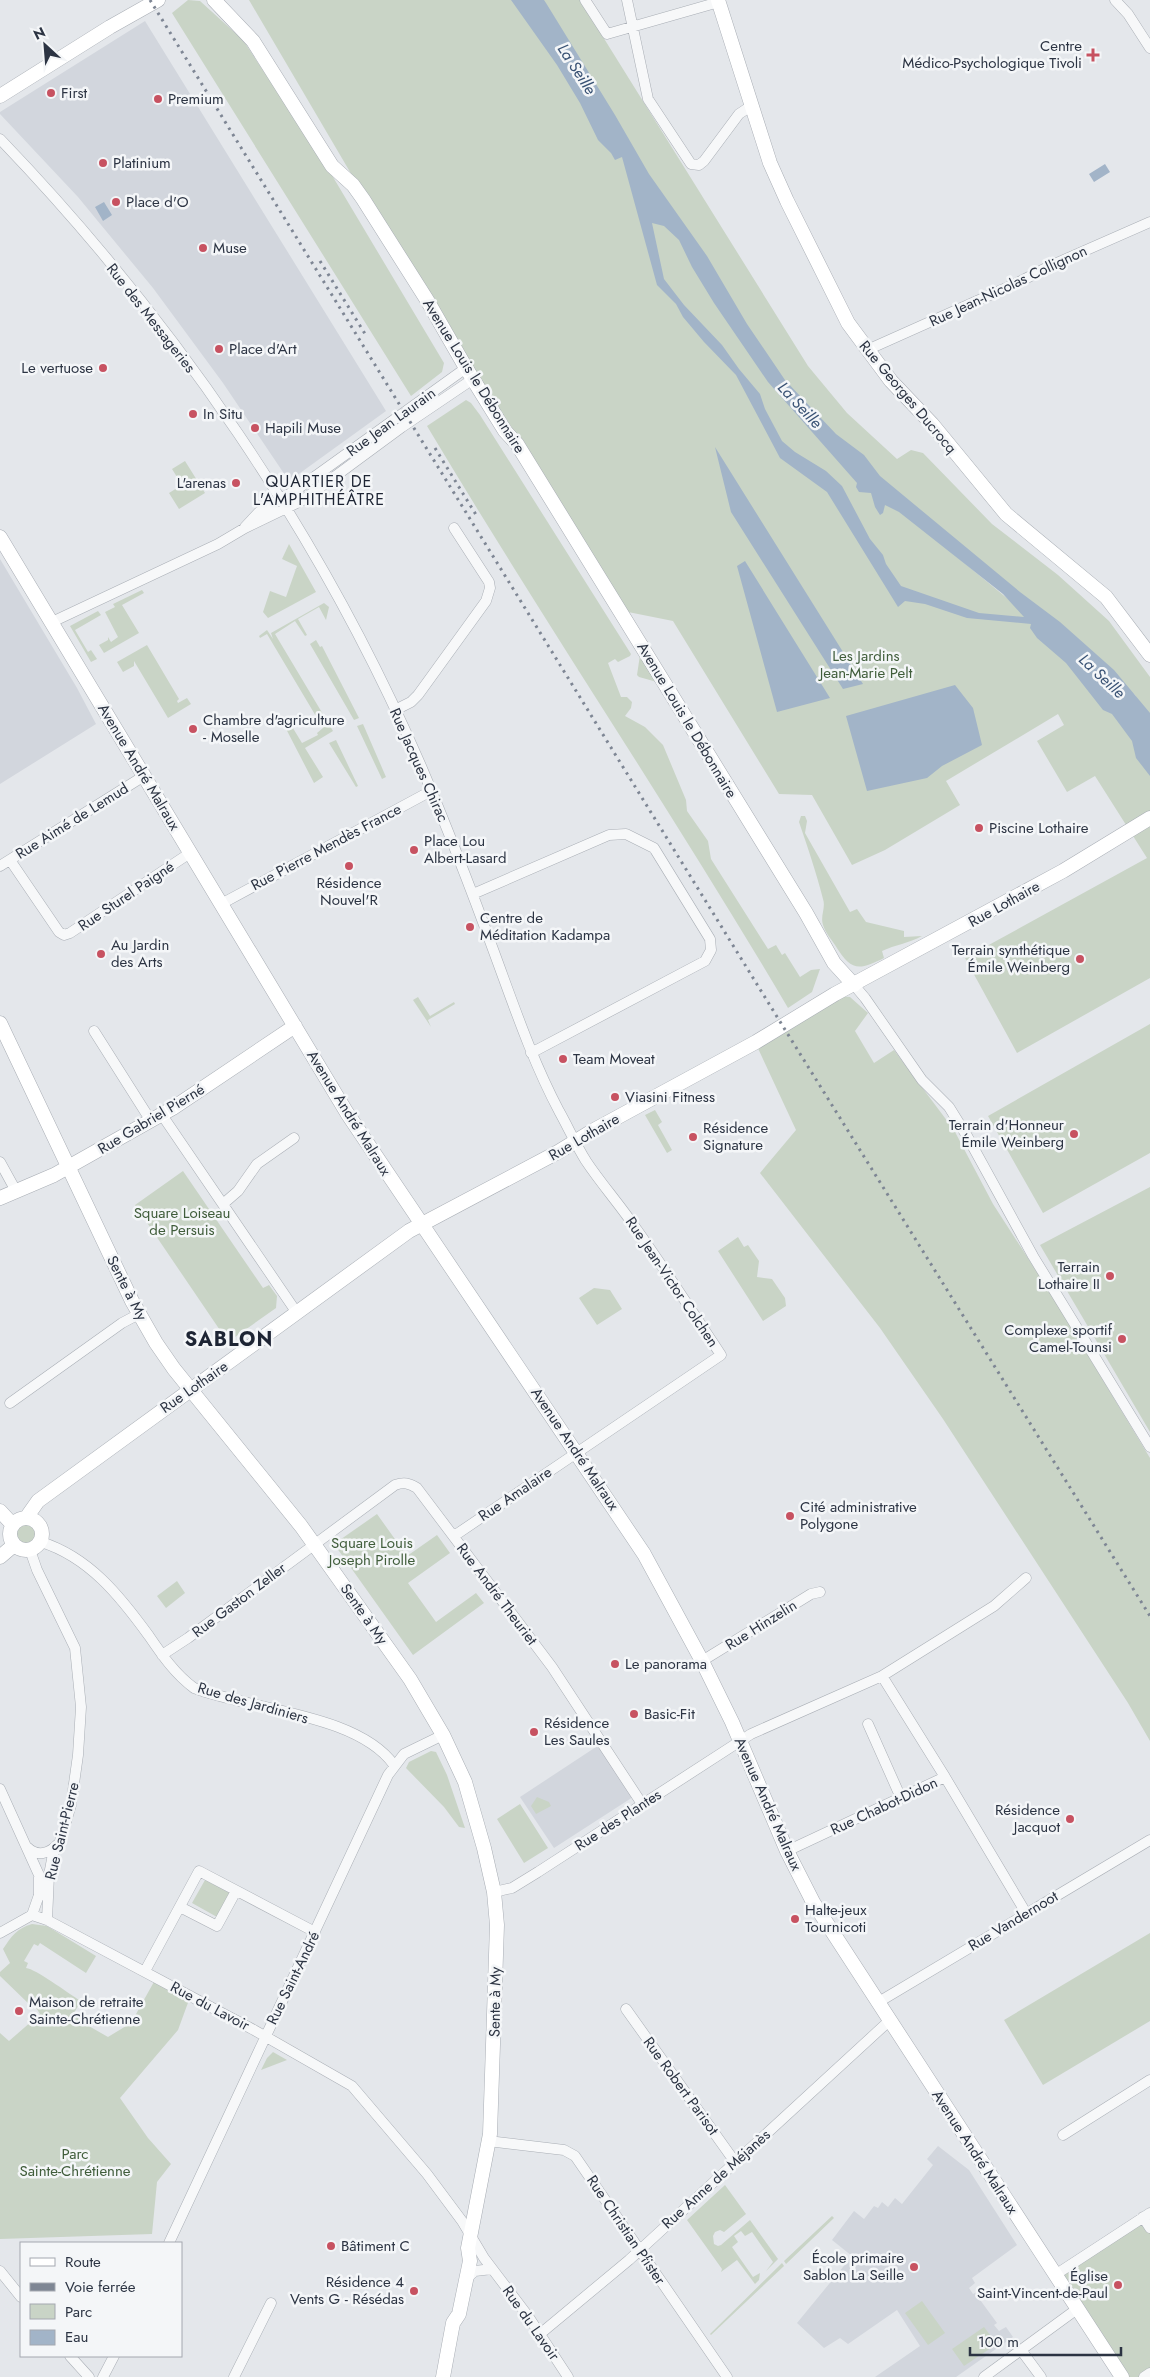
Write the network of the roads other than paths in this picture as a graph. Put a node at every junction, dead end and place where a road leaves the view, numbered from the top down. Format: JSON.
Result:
{"nodes":[{"id":1,"x":158,"y":0,"type":"edge"},
{"id":2,"x":214,"y":0,"type":"edge"},
{"id":3,"x":585,"y":0,"type":"edge"},
{"id":4,"x":627,"y":0,"type":"edge"},
{"id":5,"x":1116,"y":0,"type":"edge"},
{"id":6,"x":718,"y":1,"type":"edge"},
{"id":7,"x":632,"y":26,"type":"junction"},
{"id":8,"x":1150,"y":48,"type":"edge"},
{"id":9,"x":0,"y":96,"type":"edge"},
{"id":10,"x":751,"y":106,"type":"junction"},
{"id":11,"x":0,"y":139,"type":"edge"},
{"id":12,"x":1150,"y":222,"type":"edge"},
{"id":13,"x":867,"y":350,"type":"junction"},
{"id":14,"x":469,"y":374,"type":"junction"},
{"id":15,"x":280,"y":500,"type":"junction"},
{"id":16,"x":286,"y":509,"type":"junction"},
{"id":17,"x":245,"y":528,"type":"junction"},
{"id":18,"x":454,"y":528,"type":"dead end"},
{"id":19,"x":0,"y":536,"type":"edge"},
{"id":20,"x":52,"y":622,"type":"junction"},
{"id":21,"x":1150,"y":655,"type":"edge"},
{"id":22,"x":395,"y":710,"type":"junction"},
{"id":23,"x":144,"y":776,"type":"junction"},
{"id":24,"x":431,"y":791,"type":"junction"},
{"id":25,"x":1147,"y":819,"type":"edge"},
{"id":26,"x":190,"y":853,"type":"junction"},
{"id":27,"x":10,"y":860,"type":"junction"},
{"id":28,"x":0,"y":866,"type":"edge"},
{"id":29,"x":473,"y":894,"type":"junction"},
{"id":30,"x":221,"y":904,"type":"junction"},
{"id":31,"x":854,"y":985,"type":"junction"},
{"id":32,"x":0,"y":1023,"type":"edge"},
{"id":33,"x":295,"y":1026,"type":"junction"},
{"id":34,"x":94,"y":1031,"type":"dead end"},
{"id":35,"x":531,"y":1053,"type":"junction"},
{"id":36,"x":157,"y":1118,"type":"junction"},
{"id":37,"x":294,"y":1138,"type":"dead end"},
{"id":38,"x":575,"y":1141,"type":"junction"},
{"id":39,"x":0,"y":1162,"type":"edge"},
{"id":40,"x":68,"y":1168,"type":"junction"},
{"id":41,"x":16,"y":1191,"type":"junction"},
{"id":42,"x":0,"y":1198,"type":"edge"},
{"id":43,"x":223,"y":1204,"type":"junction"},
{"id":44,"x":422,"y":1224,"type":"junction"},
{"id":45,"x":297,"y":1312,"type":"junction"},
{"id":46,"x":139,"y":1314,"type":"junction"},
{"id":47,"x":191,"y":1390,"type":"junction"},
{"id":48,"x":10,"y":1403,"type":"dead end"},
{"id":49,"x":1150,"y":1447,"type":"edge"},
{"id":50,"x":576,"y":1452,"type":"junction"},
{"id":51,"x":0,"y":1510,"type":"edge"},
{"id":52,"x":32,"y":1521,"type":"junction"},
{"id":53,"x":13,"y":1525,"type":"junction"},
{"id":54,"x":454,"y":1536,"type":"junction"},
{"id":55,"x":314,"y":1544,"type":"junction"},
{"id":56,"x":14,"y":1545,"type":"junction"},
{"id":57,"x":35,"y":1546,"type":"junction"},
{"id":58,"x":0,"y":1557,"type":"edge"},
{"id":59,"x":1026,"y":1578,"type":"dead end"},
{"id":60,"x":820,"y":1592,"type":"dead end"},
{"id":61,"x":162,"y":1655,"type":"junction"},
{"id":62,"x":702,"y":1661,"type":"junction"},
{"id":63,"x":882,"y":1676,"type":"junction"},
{"id":64,"x":868,"y":1724,"type":"dead end"},
{"id":65,"x":443,"y":1735,"type":"junction"},
{"id":66,"x":740,"y":1741,"type":"junction"},
{"id":67,"x":394,"y":1764,"type":"junction"},
{"id":68,"x":945,"y":1777,"type":"junction"},
{"id":69,"x":0,"y":1789,"type":"edge"},
{"id":70,"x":901,"y":1798,"type":"junction"},
{"id":71,"x":642,"y":1804,"type":"junction"},
{"id":72,"x":1150,"y":1840,"type":"edge"},
{"id":73,"x":60,"y":1842,"type":"junction"},
{"id":74,"x":26,"y":1846,"type":"junction"},
{"id":75,"x":788,"y":1851,"type":"junction"},
{"id":76,"x":44,"y":1875,"type":"junction"},
{"id":77,"x":236,"y":1891,"type":"junction"},
{"id":78,"x":494,"y":1892,"type":"junction"},
{"id":79,"x":180,"y":1907,"type":"junction"},
{"id":80,"x":1026,"y":1913,"type":"junction"},
{"id":81,"x":32,"y":1915,"type":"junction"},
{"id":82,"x":48,"y":1920,"type":"junction"},
{"id":83,"x":315,"y":1932,"type":"junction"},
{"id":84,"x":0,"y":1933,"type":"edge"},
{"id":85,"x":145,"y":1971,"type":"junction"},
{"id":86,"x":877,"y":2003,"type":"junction"},
{"id":87,"x":626,"y":2009,"type":"dead end"},
{"id":88,"x":889,"y":2021,"type":"junction"},
{"id":89,"x":265,"y":2037,"type":"junction"},
{"id":90,"x":1150,"y":2080,"type":"edge"},
{"id":91,"x":1063,"y":2135,"type":"dead end"},
{"id":92,"x":488,"y":2141,"type":"junction"},
{"id":93,"x":735,"y":2162,"type":"junction"},
{"id":94,"x":1146,"y":2215,"type":"edge"},
{"id":95,"x":1150,"y":2228,"type":"edge"},
{"id":96,"x":169,"y":2242,"type":"edge"},
{"id":97,"x":469,"y":2242,"type":"junction"},
{"id":98,"x":640,"y":2250,"type":"junction"},
{"id":99,"x":492,"y":2269,"type":"junction"},
{"id":100,"x":0,"y":2271,"type":"edge"},
{"id":101,"x":1055,"y":2275,"type":"junction"},
{"id":102,"x":466,"y":2278,"type":"junction"},
{"id":103,"x":20,"y":2296,"type":"edge"},
{"id":104,"x":271,"y":2304,"type":"dead end"},
{"id":105,"x":1077,"y":2309,"type":"junction"},
{"id":106,"x":453,"y":2322,"type":"junction"},
{"id":107,"x":540,"y":2334,"type":"junction"},
{"id":108,"x":1021,"y":2350,"type":"junction"},
{"id":109,"x":71,"y":2357,"type":"edge"},
{"id":110,"x":114,"y":2357,"type":"edge"},
{"id":111,"x":1150,"y":2373,"type":"edge"},
{"id":112,"x":89,"y":2377,"type":"edge"},
{"id":113,"x":104,"y":2377,"type":"edge"},
{"id":114,"x":234,"y":2377,"type":"edge"},
{"id":115,"x":443,"y":2377,"type":"edge"},
{"id":116,"x":568,"y":2377,"type":"edge"},
{"id":117,"x":727,"y":2377,"type":"edge"},
{"id":118,"x":984,"y":2377,"type":"edge"},
{"id":119,"x":1041,"y":2377,"type":"edge"},
{"id":120,"x":1122,"y":2377,"type":"edge"},
{"id":121,"x":1144,"y":2377,"type":"edge"}],
"edges":[{"from":1,"to":9,"type":"street"},
{"from":2,"to":14,"type":"street","name":"Avenue Louis le Débonnaire"},
{"from":3,"to":7,"type":"street"},
{"from":4,"to":7,"type":"street"},
{"from":5,"to":8,"type":"street"},
{"from":6,"to":7,"type":"street"},
{"from":6,"to":10,"type":"street","name":"Rue Georges Ducrocq"},
{"from":7,"to":10,"type":"street"},
{"from":10,"to":13,"type":"street","name":"Rue Georges Ducrocq"},
{"from":11,"to":15,"type":"street","name":"Rue des Messageries"},
{"from":12,"to":13,"type":"street","name":"Rue Jean-Nicolas Collignon"},
{"from":13,"to":21,"type":"street","name":"Rue Georges Ducrocq"},
{"from":14,"to":15,"type":"street","name":"Rue Jean Laurain"},
{"from":14,"to":16,"type":"street","name":"Rue Jean Laurain"},
{"from":14,"to":31,"type":"street","name":"Avenue Louis le Débonnaire"},
{"from":15,"to":16,"type":"street","name":"Rue des Messageries"},
{"from":15,"to":17,"type":"street","name":"Rue Jean Laurain"},
{"from":16,"to":17,"type":"street","name":"Rue Jean Laurain"},
{"from":16,"to":22,"type":"street","name":"Rue Jacques Chirac"},
{"from":17,"to":20,"type":"street","name":"Rue Jean Laurain"},
{"from":18,"to":22,"type":"street"},
{"from":19,"to":20,"type":"street","name":"Avenue André Malraux"},
{"from":20,"to":23,"type":"street","name":"Avenue André Malraux"},
{"from":22,"to":24,"type":"street","name":"Rue Jacques Chirac"},
{"from":23,"to":26,"type":"street","name":"Avenue André Malraux"},
{"from":23,"to":27,"type":"street","name":"Rue Aimé de Lemud"},
{"from":24,"to":29,"type":"street","name":"Rue Jacques Chirac"},
{"from":24,"to":30,"type":"street","name":"Rue Pierre Mendès France"},
{"from":25,"to":31,"type":"street","name":"Rue Lothaire"},
{"from":26,"to":27,"type":"street","name":"Rue Sturel Paigné"},
{"from":26,"to":30,"type":"street","name":"Avenue André Malraux"},
{"from":27,"to":28,"type":"street","name":"Rue Aimé de Lemud"},
{"from":29,"to":35,"type":"street","name":"Rue Jacques Chirac"},
{"from":29,"to":35,"type":"street"},
{"from":30,"to":33,"type":"street","name":"Avenue André Malraux"},
{"from":31,"to":38,"type":"street","name":"Rue Lothaire"},
{"from":31,"to":49,"type":"street","name":"Avenue Louis le Débonnaire"},
{"from":32,"to":40,"type":"street","name":"Sente à My"},
{"from":33,"to":36,"type":"street","name":"Rue Gabriel Pierné"},
{"from":33,"to":44,"type":"street","name":"Avenue André Malraux"},
{"from":34,"to":36,"type":"street"},
{"from":35,"to":38,"type":"street","name":"Rue Jacques Chirac"},
{"from":36,"to":40,"type":"street","name":"Rue Gabriel Pierné"},
{"from":36,"to":43,"type":"street"},
{"from":37,"to":43,"type":"street"},
{"from":38,"to":44,"type":"street","name":"Rue Lothaire"},
{"from":38,"to":50,"type":"street","name":"Rue Jean-Victor Colchen"},
{"from":39,"to":41,"type":"street"},
{"from":40,"to":41,"type":"street","name":"Rue Gabriel Pierné"},
{"from":40,"to":46,"type":"street","name":"Sente à My"},
{"from":41,"to":42,"type":"street","name":"Rue Gabriel Pierné"},
{"from":43,"to":45,"type":"street"},
{"from":44,"to":45,"type":"street","name":"Rue Lothaire"},
{"from":44,"to":50,"type":"street","name":"Avenue André Malraux"},
{"from":45,"to":47,"type":"street","name":"Rue Lothaire"},
{"from":46,"to":47,"type":"street","name":"Sente à My"},
{"from":46,"to":48,"type":"street"},
{"from":47,"to":52,"type":"street","name":"Rue Lothaire"},
{"from":47,"to":55,"type":"street","name":"Sente à My"},
{"from":50,"to":54,"type":"street","name":"Rue Amalaire"},
{"from":50,"to":62,"type":"street","name":"Avenue André Malraux"},
{"from":51,"to":53,"type":"street"},
{"from":52,"to":53,"type":"street"},
{"from":52,"to":57,"type":"street"},
{"from":53,"to":56,"type":"street"},
{"from":54,"to":55,"type":"street","name":"Rue André Theuriet"},
{"from":54,"to":71,"type":"street","name":"Rue André Theuriet"},
{"from":55,"to":61,"type":"street","name":"Rue Gaston Zeller"},
{"from":55,"to":65,"type":"street","name":"Sente à My"},
{"from":56,"to":57,"type":"street"},
{"from":56,"to":58,"type":"street"},
{"from":57,"to":61,"type":"street","name":"Rue des Jardiniers"},
{"from":57,"to":73,"type":"street","name":"Rue Saint-Pierre"},
{"from":59,"to":63,"type":"street","name":"Rue des Plantes"},
{"from":60,"to":62,"type":"street","name":"Rue Hinzelin"},
{"from":61,"to":67,"type":"street","name":"Rue des Jardiniers"},
{"from":62,"to":66,"type":"street","name":"Avenue André Malraux"},
{"from":63,"to":66,"type":"street","name":"Rue des Plantes"},
{"from":63,"to":68,"type":"street"},
{"from":64,"to":70,"type":"street"},
{"from":65,"to":67,"type":"street","name":"Rue Saint-André"},
{"from":65,"to":78,"type":"street","name":"Sente à My"},
{"from":66,"to":71,"type":"street","name":"Rue des Plantes"},
{"from":66,"to":75,"type":"street","name":"Avenue André Malraux"},
{"from":67,"to":83,"type":"street","name":"Rue Saint-André"},
{"from":68,"to":70,"type":"street","name":"Rue Chabot-Didon"},
{"from":68,"to":80,"type":"street","name":"Rue Chabot-Didon"},
{"from":69,"to":74,"type":"street"},
{"from":70,"to":75,"type":"street","name":"Rue Chabot-Didon"},
{"from":71,"to":78,"type":"street","name":"Rue des Plantes"},
{"from":72,"to":80,"type":"street","name":"Rue Vandernoot"},
{"from":73,"to":74,"type":"street"},
{"from":73,"to":76,"type":"street","name":"Rue Saint-Pierre"},
{"from":74,"to":76,"type":"street"},
{"from":75,"to":86,"type":"street","name":"Avenue André Malraux"},
{"from":76,"to":81,"type":"street"},
{"from":76,"to":82,"type":"street","name":"Rue Saint-Pierre"},
{"from":77,"to":79,"type":"street"},
{"from":77,"to":79,"type":"street"},
{"from":77,"to":83,"type":"street"},
{"from":78,"to":92,"type":"street","name":"Sente à My"},
{"from":79,"to":85,"type":"street"},
{"from":80,"to":86,"type":"street","name":"Rue Vandernoot"},
{"from":81,"to":82,"type":"street"},
{"from":81,"to":84,"type":"street"},
{"from":82,"to":85,"type":"street","name":"Rue du Lavoir"},
{"from":83,"to":89,"type":"street","name":"Rue Saint-André"},
{"from":85,"to":89,"type":"street","name":"Rue du Lavoir"},
{"from":86,"to":88,"type":"street","name":"Avenue André Malraux"},
{"from":87,"to":93,"type":"street","name":"Rue Robert Parisot"},
{"from":88,"to":93,"type":"street","name":"Rue Anne de Méjanès"},
{"from":88,"to":101,"type":"street","name":"Avenue André Malraux"},
{"from":89,"to":96,"type":"street","name":"Rue Saint-André"},
{"from":89,"to":97,"type":"street","name":"Rue du Lavoir"},
{"from":90,"to":91,"type":"street"},
{"from":92,"to":97,"type":"street","name":"Sente à My"},
{"from":92,"to":98,"type":"street","name":"Rue Christian Pfister"},
{"from":93,"to":98,"type":"street","name":"Rue Anne de Méjanès"},
{"from":94,"to":95,"type":"street"},
{"from":94,"to":101,"type":"street"},
{"from":97,"to":99,"type":"street","name":"Rue du Lavoir"},
{"from":97,"to":102,"type":"street","name":"Sente à My"},
{"from":97,"to":106,"type":"street","name":"Sente à My"},
{"from":98,"to":107,"type":"street","name":"Rue Anne de Méjanès"},
{"from":98,"to":117,"type":"street","name":"Rue Christian Pfister"},
{"from":99,"to":102,"type":"street"},
{"from":99,"to":107,"type":"street","name":"Rue du Lavoir"},
{"from":100,"to":103,"type":"street"},
{"from":101,"to":105,"type":"street","name":"Avenue André Malraux"},
{"from":102,"to":106,"type":"street","name":"Sente à My"},
{"from":104,"to":114,"type":"street"},
{"from":105,"to":108,"type":"street"},
{"from":105,"to":120,"type":"street","name":"Avenue André Malraux"},
{"from":106,"to":115,"type":"street","name":"Sente à My"},
{"from":107,"to":116,"type":"street","name":"Rue du Lavoir"},
{"from":108,"to":118,"type":"street"},
{"from":108,"to":119,"type":"street"},
{"from":109,"to":112,"type":"street"},
{"from":110,"to":113,"type":"street"},
{"from":111,"to":121,"type":"street"}]}
